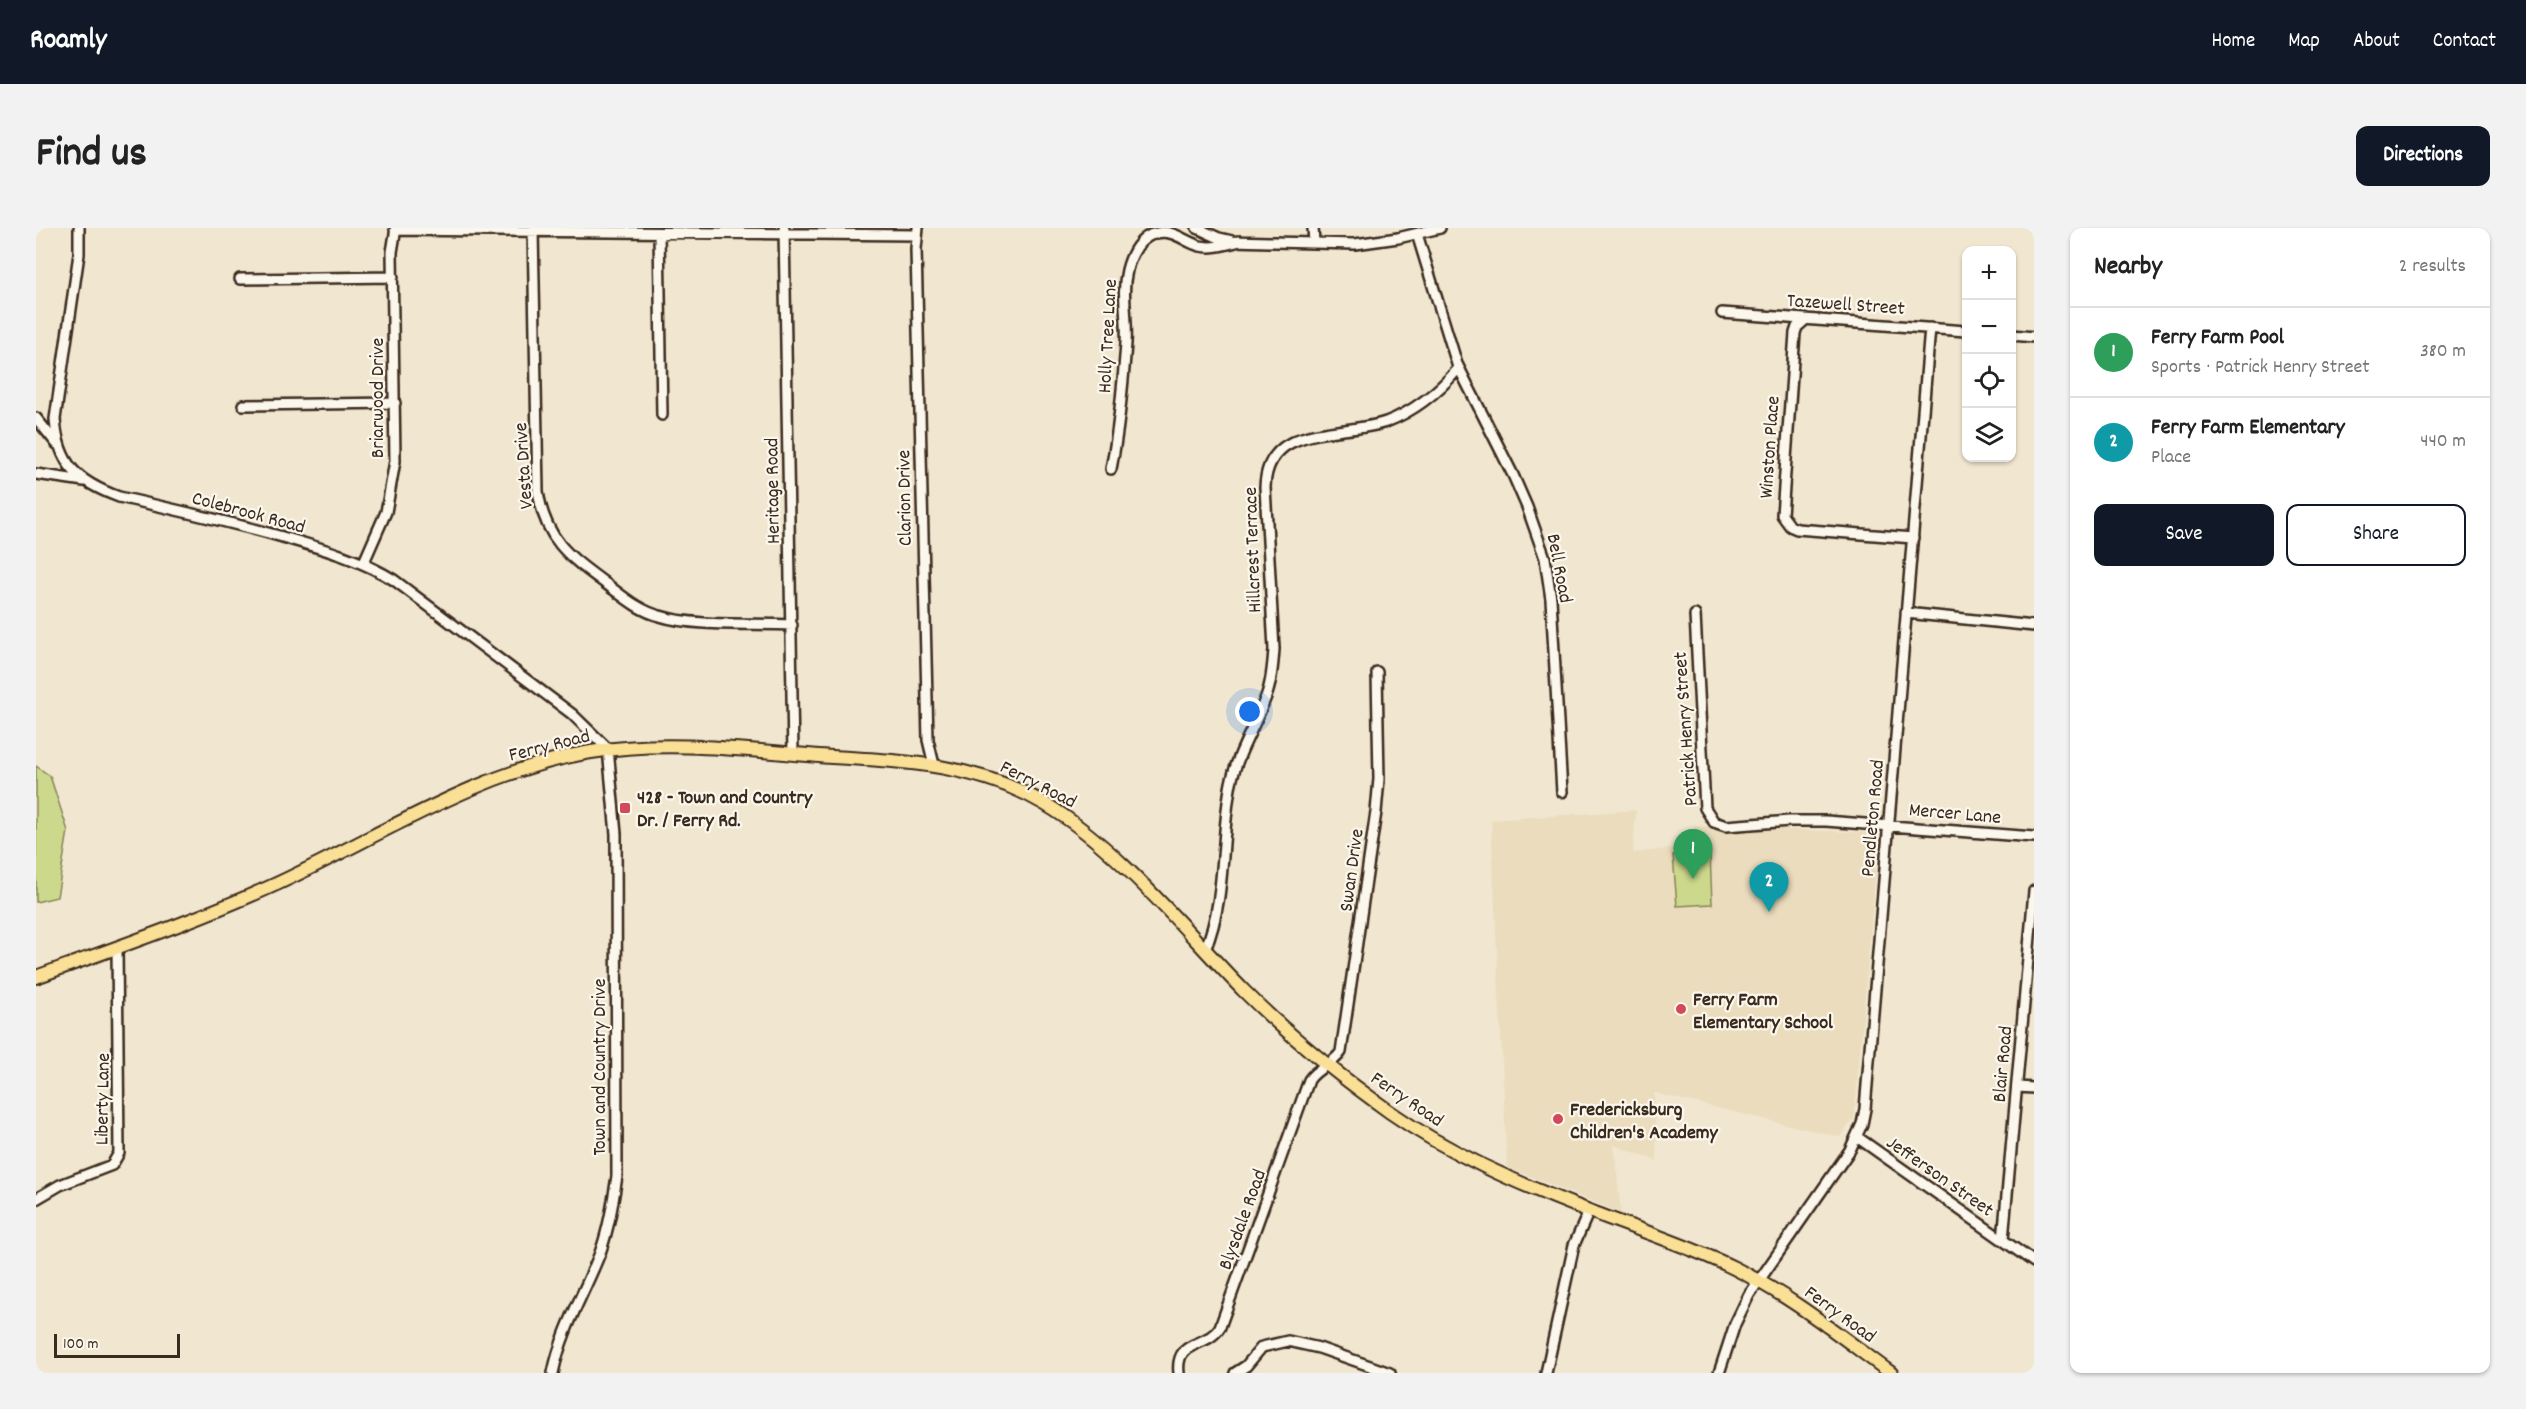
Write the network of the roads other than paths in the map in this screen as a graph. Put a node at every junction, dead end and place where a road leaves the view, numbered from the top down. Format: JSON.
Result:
{"nodes":[{"id":1,"x":79,"y":228,"type":"edge"},
{"id":2,"x":1197,"y":228,"type":"edge"},
{"id":3,"x":1313,"y":228,"type":"edge"},
{"id":4,"x":1440,"y":228,"type":"edge"},
{"id":5,"x":395,"y":229,"type":"edge"},
{"id":6,"x":533,"y":231,"type":"junction"},
{"id":7,"x":784,"y":231,"type":"edge"},
{"id":8,"x":918,"y":232,"type":"edge"},
{"id":9,"x":659,"y":233,"type":"junction"},
{"id":10,"x":1417,"y":234,"type":"junction"},
{"id":11,"x":1240,"y":241,"type":"junction"},
{"id":12,"x":1314,"y":243,"type":"junction"},
{"id":13,"x":393,"y":277,"type":"junction"},
{"id":14,"x":240,"y":279,"type":"dead end"},
{"id":15,"x":1722,"y":313,"type":"dead end"},
{"id":16,"x":1805,"y":320,"type":"junction"},
{"id":17,"x":1930,"y":328,"type":"junction"},
{"id":18,"x":1962,"y":331,"type":"edge"},
{"id":19,"x":2016,"y":335,"type":"edge"},
{"id":20,"x":2034,"y":337,"type":"edge"},
{"id":21,"x":1459,"y":368,"type":"junction"},
{"id":22,"x":395,"y":403,"type":"junction"},
{"id":23,"x":243,"y":405,"type":"dead end"},
{"id":24,"x":662,"y":415,"type":"dead end"},
{"id":25,"x":36,"y":418,"type":"edge"},
{"id":26,"x":59,"y":446,"type":"junction"},
{"id":27,"x":1111,"y":469,"type":"dead end"},
{"id":28,"x":36,"y":474,"type":"edge"},
{"id":29,"x":84,"y":481,"type":"junction"},
{"id":30,"x":1913,"y":538,"type":"junction"},
{"id":31,"x":364,"y":562,"type":"junction"},
{"id":32,"x":1906,"y":613,"type":"junction"},
{"id":33,"x":1695,"y":615,"type":"dead end"},
{"id":34,"x":792,"y":625,"type":"junction"},
{"id":35,"x":2034,"y":626,"type":"edge"},
{"id":36,"x":1377,"y":672,"type":"dead end"},
{"id":37,"x":608,"y":749,"type":"junction"},
{"id":38,"x":793,"y":754,"type":"junction"},
{"id":39,"x":934,"y":765,"type":"junction"},
{"id":40,"x":1562,"y":792,"type":"dead end"},
{"id":41,"x":1729,"y":825,"type":"joint"},
{"id":42,"x":1888,"y":825,"type":"junction"},
{"id":43,"x":2034,"y":837,"type":"edge"},
{"id":44,"x":2034,"y":891,"type":"edge"},
{"id":45,"x":117,"y":947,"type":"junction"},
{"id":46,"x":1205,"y":950,"type":"junction"},
{"id":47,"x":36,"y":976,"type":"edge"},
{"id":48,"x":1326,"y":1065,"type":"junction"},
{"id":49,"x":2017,"y":1087,"type":"junction"},
{"id":50,"x":2034,"y":1088,"type":"edge"},
{"id":51,"x":1857,"y":1137,"type":"junction"},
{"id":52,"x":36,"y":1199,"type":"edge"},
{"id":53,"x":1589,"y":1211,"type":"junction"},
{"id":54,"x":2003,"y":1240,"type":"junction"},
{"id":55,"x":2034,"y":1262,"type":"edge"},
{"id":56,"x":1760,"y":1281,"type":"junction"},
{"id":57,"x":553,"y":1373,"type":"edge"},
{"id":58,"x":1179,"y":1373,"type":"edge"},
{"id":59,"x":1235,"y":1373,"type":"edge"},
{"id":60,"x":1390,"y":1373,"type":"edge"},
{"id":61,"x":1546,"y":1373,"type":"edge"},
{"id":62,"x":1719,"y":1373,"type":"edge"},
{"id":63,"x":1891,"y":1373,"type":"edge"}],
"edges":[{"from":1,"to":26,"type":"street","name":"Colebrook Road"},
{"from":2,"to":11,"type":"street"},
{"from":3,"to":12,"type":"street"},
{"from":4,"to":10,"type":"street"},
{"from":5,"to":6,"type":"street"},
{"from":5,"to":13,"type":"street","name":"Briarwood Drive"},
{"from":6,"to":9,"type":"street"},
{"from":6,"to":34,"type":"street","name":"Vesta Drive"},
{"from":7,"to":8,"type":"street"},
{"from":7,"to":9,"type":"street"},
{"from":7,"to":34,"type":"street","name":"Heritage Road"},
{"from":8,"to":39,"type":"street","name":"Clarion Drive"},
{"from":9,"to":24,"type":"street"},
{"from":10,"to":12,"type":"street"},
{"from":10,"to":21,"type":"street"},
{"from":11,"to":12,"type":"street"},
{"from":11,"to":27,"type":"street","name":"Holly Tree Lane"},
{"from":13,"to":14,"type":"street"},
{"from":13,"to":22,"type":"street","name":"Briarwood Drive"},
{"from":15,"to":16,"type":"street","name":"Tazewell Street"},
{"from":16,"to":17,"type":"street","name":"Tazewell Street"},
{"from":16,"to":30,"type":"street","name":"Winston Place"},
{"from":17,"to":18,"type":"street","name":"Tazewell Street"},
{"from":17,"to":30,"type":"street","name":"Pendleton Road"},
{"from":19,"to":20,"type":"street"},
{"from":21,"to":40,"type":"street","name":"Bell Road"},
{"from":21,"to":46,"type":"street","name":"Hillcrest Terrace"},
{"from":22,"to":23,"type":"street"},
{"from":22,"to":31,"type":"street","name":"Briarwood Drive"},
{"from":25,"to":26,"type":"street"},
{"from":26,"to":29,"type":"street","name":"Colebrook Road"},
{"from":28,"to":29,"type":"street"},
{"from":29,"to":31,"type":"street","name":"Colebrook Road"},
{"from":30,"to":32,"type":"street","name":"Pendleton Road"},
{"from":31,"to":37,"type":"street","name":"Colebrook Road"},
{"from":32,"to":35,"type":"street"},
{"from":32,"to":42,"type":"street","name":"Pendleton Road"},
{"from":33,"to":41,"type":"street","name":"Patrick Henry Street"},
{"from":34,"to":38,"type":"street","name":"Heritage Road"},
{"from":36,"to":48,"type":"street","name":"Swan Drive"},
{"from":37,"to":38,"type":"main road","name":"Ferry Road"},
{"from":37,"to":45,"type":"main road","name":"Ferry Road"},
{"from":37,"to":57,"type":"street","name":"Town and Country Drive"},
{"from":38,"to":39,"type":"main road","name":"Ferry Road"},
{"from":39,"to":46,"type":"main road","name":"Ferry Road"},
{"from":41,"to":42,"type":"street","name":"Mercer Lane"},
{"from":42,"to":43,"type":"street","name":"Mercer Lane"},
{"from":42,"to":51,"type":"street","name":"Pendleton Road"},
{"from":44,"to":49,"type":"street","name":"Blair Road"},
{"from":45,"to":47,"type":"main road","name":"Ferry Road"},
{"from":45,"to":52,"type":"street","name":"Liberty Lane"},
{"from":46,"to":48,"type":"main road","name":"Ferry Road"},
{"from":48,"to":53,"type":"main road","name":"Ferry Road"},
{"from":48,"to":58,"type":"street","name":"Blysdale Road"},
{"from":49,"to":50,"type":"street"},
{"from":49,"to":54,"type":"street","name":"Blair Road"},
{"from":51,"to":54,"type":"street","name":"Jefferson Street"},
{"from":51,"to":56,"type":"street","name":"Pendleton Road"},
{"from":53,"to":56,"type":"main road","name":"Ferry Road"},
{"from":53,"to":61,"type":"street"},
{"from":54,"to":55,"type":"street","name":"Jefferson Street"},
{"from":56,"to":62,"type":"street","name":"Pendleton Road"},
{"from":56,"to":63,"type":"main road","name":"Ferry Road"},
{"from":59,"to":60,"type":"street"}]}
